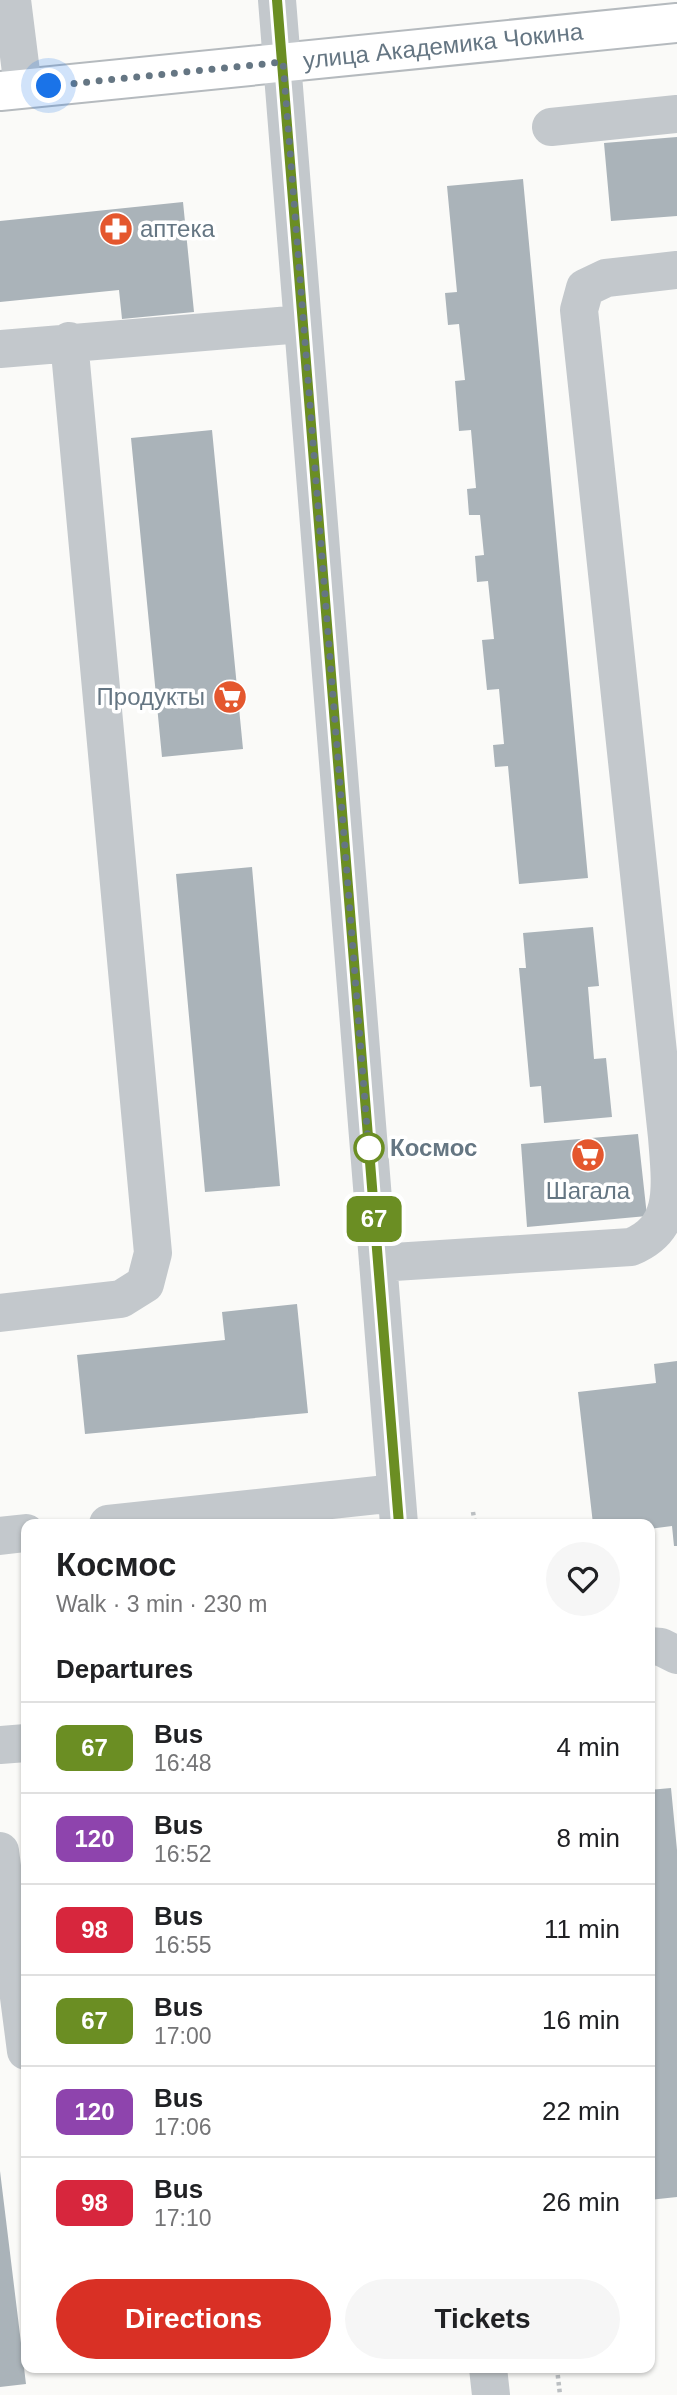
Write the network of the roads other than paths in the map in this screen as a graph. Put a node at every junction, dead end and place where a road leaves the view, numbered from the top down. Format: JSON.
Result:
{"nodes":[{"id":1,"x":12,"y":0,"type":"edge"},
{"id":2,"x":277,"y":0,"type":"edge"},
{"id":3,"x":677,"y":23,"type":"edge"},
{"id":4,"x":283,"y":62,"type":"junction"},
{"id":5,"x":12,"y":90,"type":"edge"},
{"id":6,"x":677,"y":114,"type":"edge"},
{"id":7,"x":551,"y":127,"type":"dead end"},
{"id":8,"x":677,"y":270,"type":"edge"},
{"id":9,"x":302,"y":324,"type":"junction"},
{"id":10,"x":69,"y":341,"type":"junction"},
{"id":11,"x":0,"y":349,"type":"edge"},
{"id":12,"x":672,"y":1137,"type":"edge"},
{"id":13,"x":662,"y":1250,"type":"edge"},
{"id":14,"x":378,"y":1263,"type":"junction"},
{"id":15,"x":0,"y":1313,"type":"edge"},
{"id":16,"x":398,"y":1508,"type":"edge"},
{"id":17,"x":199,"y":1519,"type":"edge"},
{"id":18,"x":21,"y":1534,"type":"edge"},
{"id":19,"x":0,"y":1536,"type":"edge"},
{"id":20,"x":655,"y":1646,"type":"edge"},
{"id":21,"x":677,"y":1655,"type":"edge"},
{"id":22,"x":21,"y":1743,"type":"edge"},
{"id":23,"x":0,"y":1745,"type":"edge"},
{"id":24,"x":0,"y":1851,"type":"edge"},
{"id":25,"x":21,"y":2013,"type":"edge"},
{"id":26,"x":489,"y":2373,"type":"edge"},
{"id":27,"x":491,"y":2395,"type":"edge"}],
"edges":[{"from":1,"to":5,"type":"street"},
{"from":2,"to":4,"type":"street"},
{"from":3,"to":4,"type":"main road","name":"улица Академика Чокина"},
{"from":4,"to":5,"type":"main road","name":"улица Академика Чокина"},
{"from":4,"to":9,"type":"street"},
{"from":6,"to":7,"type":"street"},
{"from":8,"to":12,"type":"street"},
{"from":9,"to":10,"type":"street"},
{"from":9,"to":14,"type":"street"},
{"from":10,"to":11,"type":"street"},
{"from":10,"to":15,"type":"street"},
{"from":12,"to":13,"type":"street"},
{"from":13,"to":14,"type":"street"},
{"from":14,"to":16,"type":"street"},
{"from":16,"to":17,"type":"street"},
{"from":18,"to":19,"type":"street"},
{"from":20,"to":21,"type":"street"},
{"from":22,"to":23,"type":"street"},
{"from":24,"to":25,"type":"street"},
{"from":26,"to":27,"type":"street"}]}
